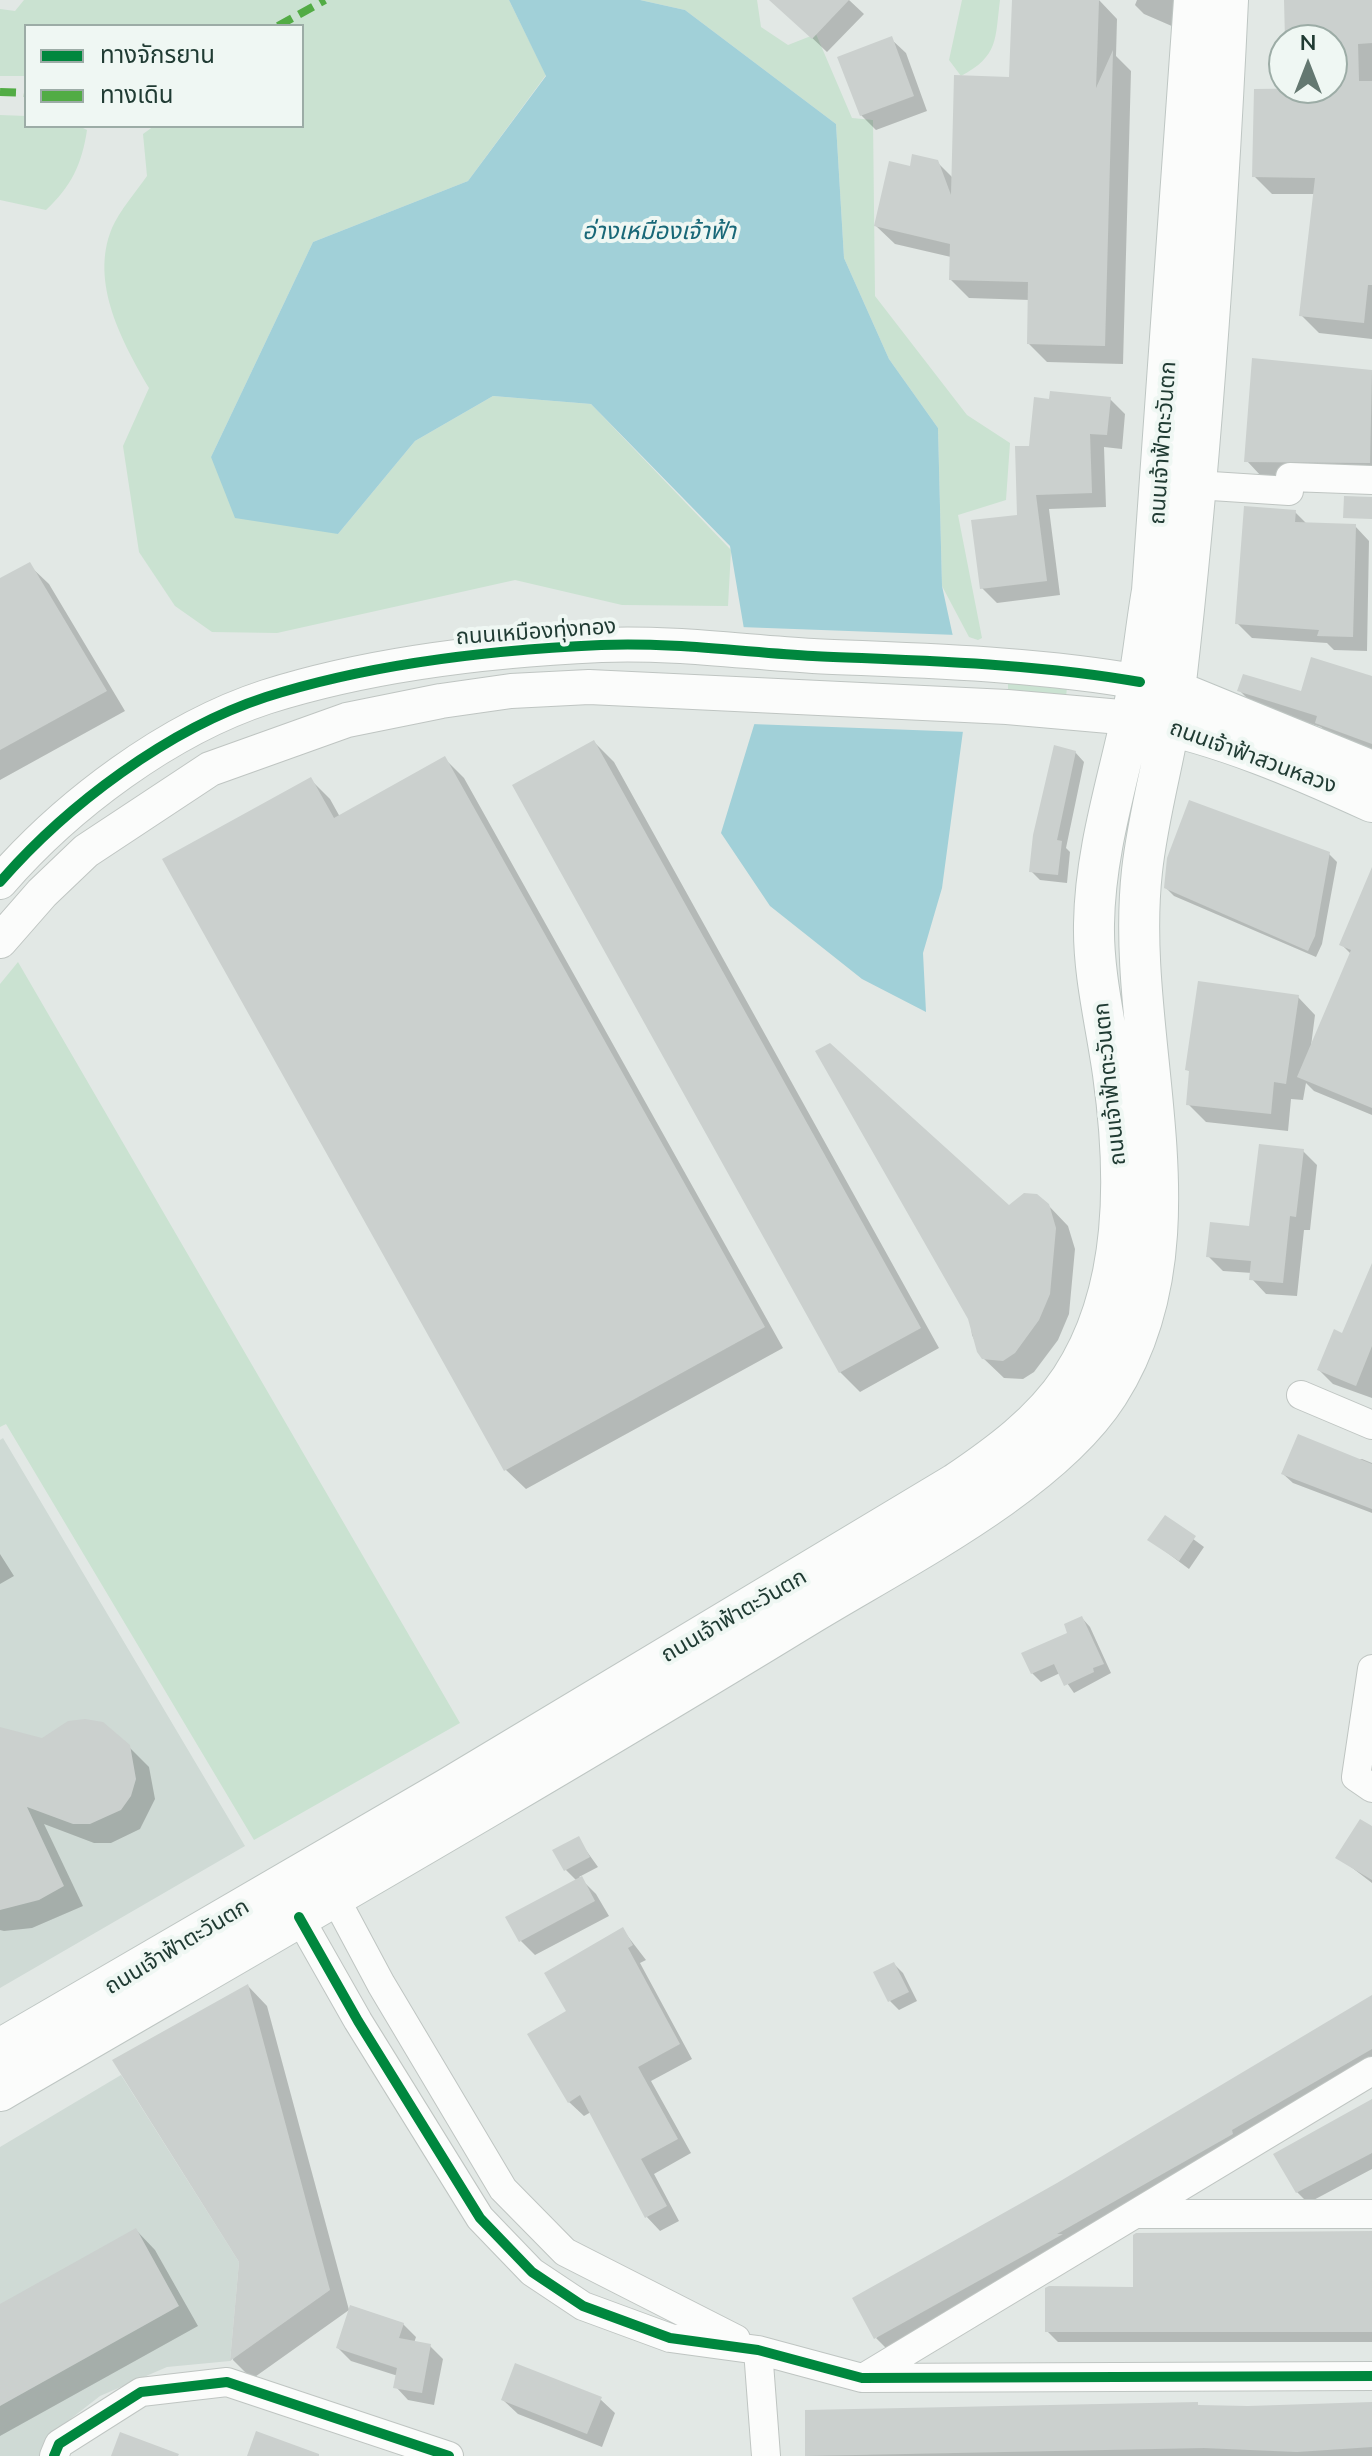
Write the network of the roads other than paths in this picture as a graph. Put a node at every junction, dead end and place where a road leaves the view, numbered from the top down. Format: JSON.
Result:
{"nodes":[{"id":1,"x":1194,"y":0,"type":"edge"},
{"id":2,"x":1228,"y":0,"type":"edge"},
{"id":3,"x":1372,"y":480,"type":"edge"},
{"id":4,"x":1196,"y":485,"type":"junction"},
{"id":5,"x":1154,"y":704,"type":"junction"},
{"id":6,"x":1372,"y":771,"type":"edge"},
{"id":7,"x":1372,"y":802,"type":"edge"},
{"id":8,"x":0,"y":882,"type":"edge"},
{"id":9,"x":0,"y":941,"type":"edge"},
{"id":10,"x":1301,"y":1395,"type":"dead end"},
{"id":11,"x":1372,"y":1425,"type":"edge"},
{"id":12,"x":1372,"y":1669,"type":"edge"},
{"id":13,"x":1372,"y":1788,"type":"edge"},
{"id":14,"x":334,"y":1896,"type":"junction"},
{"id":15,"x":299,"y":1917,"type":"junction"},
{"id":16,"x":0,"y":2049,"type":"edge"},
{"id":17,"x":1372,"y":2071,"type":"edge"},
{"id":18,"x":0,"y":2091,"type":"edge"},
{"id":19,"x":1135,"y":2214,"type":"junction"},
{"id":20,"x":1372,"y":2214,"type":"edge"},
{"id":21,"x":758,"y":2350,"type":"junction"},
{"id":22,"x":1372,"y":2376,"type":"edge"},
{"id":23,"x":862,"y":2378,"type":"junction"},
{"id":24,"x":54,"y":2456,"type":"edge"},
{"id":25,"x":449,"y":2456,"type":"edge"},
{"id":26,"x":766,"y":2456,"type":"edge"}],
"edges":[{"from":1,"to":5,"type":"main road","name":"ถนนเจ้าฟ้าตะวันตก"},
{"from":2,"to":4,"type":"main road","name":"ถนนเจ้าฟ้าตะวันตก"},
{"from":3,"to":4,"type":"street"},
{"from":4,"to":5,"type":"main road","name":"ถนนเจ้าฟ้าตะวันตก"},
{"from":5,"to":6,"type":"main road","name":"ถนนเจ้าฟ้าสวนหลวง"},
{"from":5,"to":7,"type":"main road","name":"ถนนเจ้าฟ้าสวนหลวง"},
{"from":5,"to":8,"type":"street","name":"ถนนเหมืองทุ่งทอง"},
{"from":5,"to":9,"type":"street"},
{"from":5,"to":14,"type":"main road","name":"ถนนเจ้าฟ้าตะวันตก"},
{"from":5,"to":16,"type":"main road","name":"ถนนเจ้าฟ้าตะวันตก"},
{"from":10,"to":11,"type":"street"},
{"from":12,"to":13,"type":"street"},
{"from":14,"to":15,"type":"main road","name":"ถนนเจ้าฟ้าตะวันตก"},
{"from":14,"to":21,"type":"street"},
{"from":15,"to":18,"type":"main road","name":"ถนนเจ้าฟ้าตะวันตก"},
{"from":15,"to":21,"type":"street"},
{"from":17,"to":19,"type":"street"},
{"from":19,"to":20,"type":"street"},
{"from":19,"to":23,"type":"street"},
{"from":21,"to":23,"type":"street"},
{"from":21,"to":26,"type":"street"},
{"from":22,"to":23,"type":"street"},
{"from":24,"to":25,"type":"street"}]}
